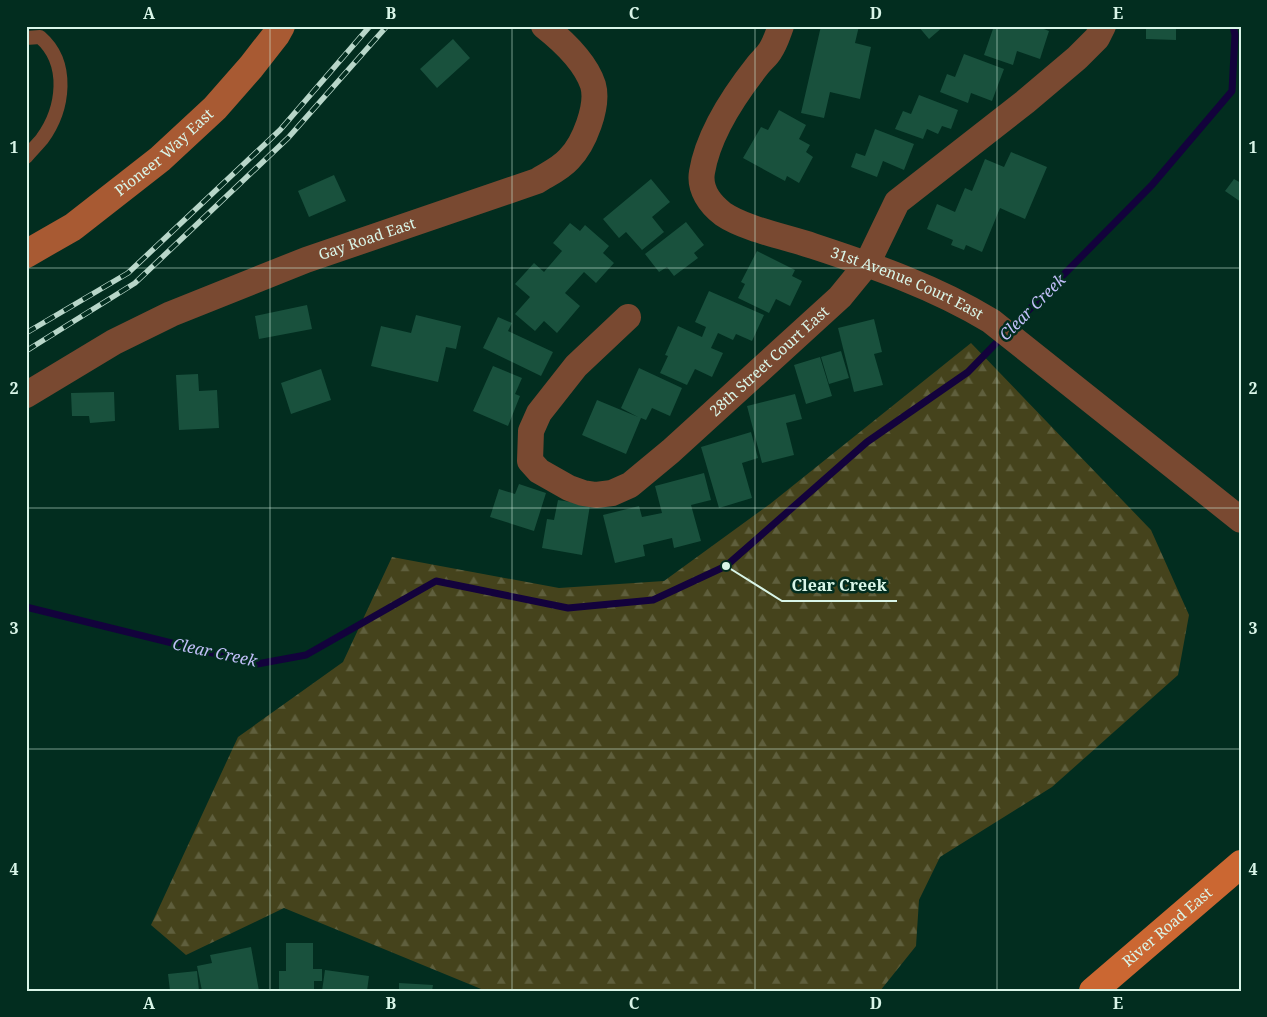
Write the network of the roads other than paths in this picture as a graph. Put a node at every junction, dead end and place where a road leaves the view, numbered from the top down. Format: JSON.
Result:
{"nodes":[{"id":1,"x":281,"y":26,"type":"edge"},
{"id":2,"x":544,"y":26,"type":"edge"},
{"id":3,"x":781,"y":26,"type":"edge"},
{"id":4,"x":1103,"y":26,"type":"edge"},
{"id":5,"x":26,"y":38,"type":"edge"},
{"id":6,"x":26,"y":157,"type":"edge"},
{"id":7,"x":26,"y":254,"type":"edge"},
{"id":8,"x":866,"y":264,"type":"junction"},
{"id":9,"x":628,"y":317,"type":"dead end"},
{"id":10,"x":26,"y":395,"type":"edge"},
{"id":11,"x":1241,"y":520,"type":"edge"},
{"id":12,"x":1241,"y":864,"type":"edge"},
{"id":13,"x":1093,"y":991,"type":"edge"}],
"edges":[{"from":1,"to":7,"type":"main road","name":"Pioneer Way East"},
{"from":2,"to":10,"type":"street","name":"Gay Road East"},
{"from":3,"to":8,"type":"street","name":"31st Avenue Court East"},
{"from":4,"to":8,"type":"street","name":"28th Street Court East"},
{"from":5,"to":6,"type":"lane"},
{"from":8,"to":9,"type":"street","name":"28th Street Court East"},
{"from":8,"to":11,"type":"street","name":"31st Avenue Court East"},
{"from":12,"to":13,"type":"main road","name":"River Road East"}]}
